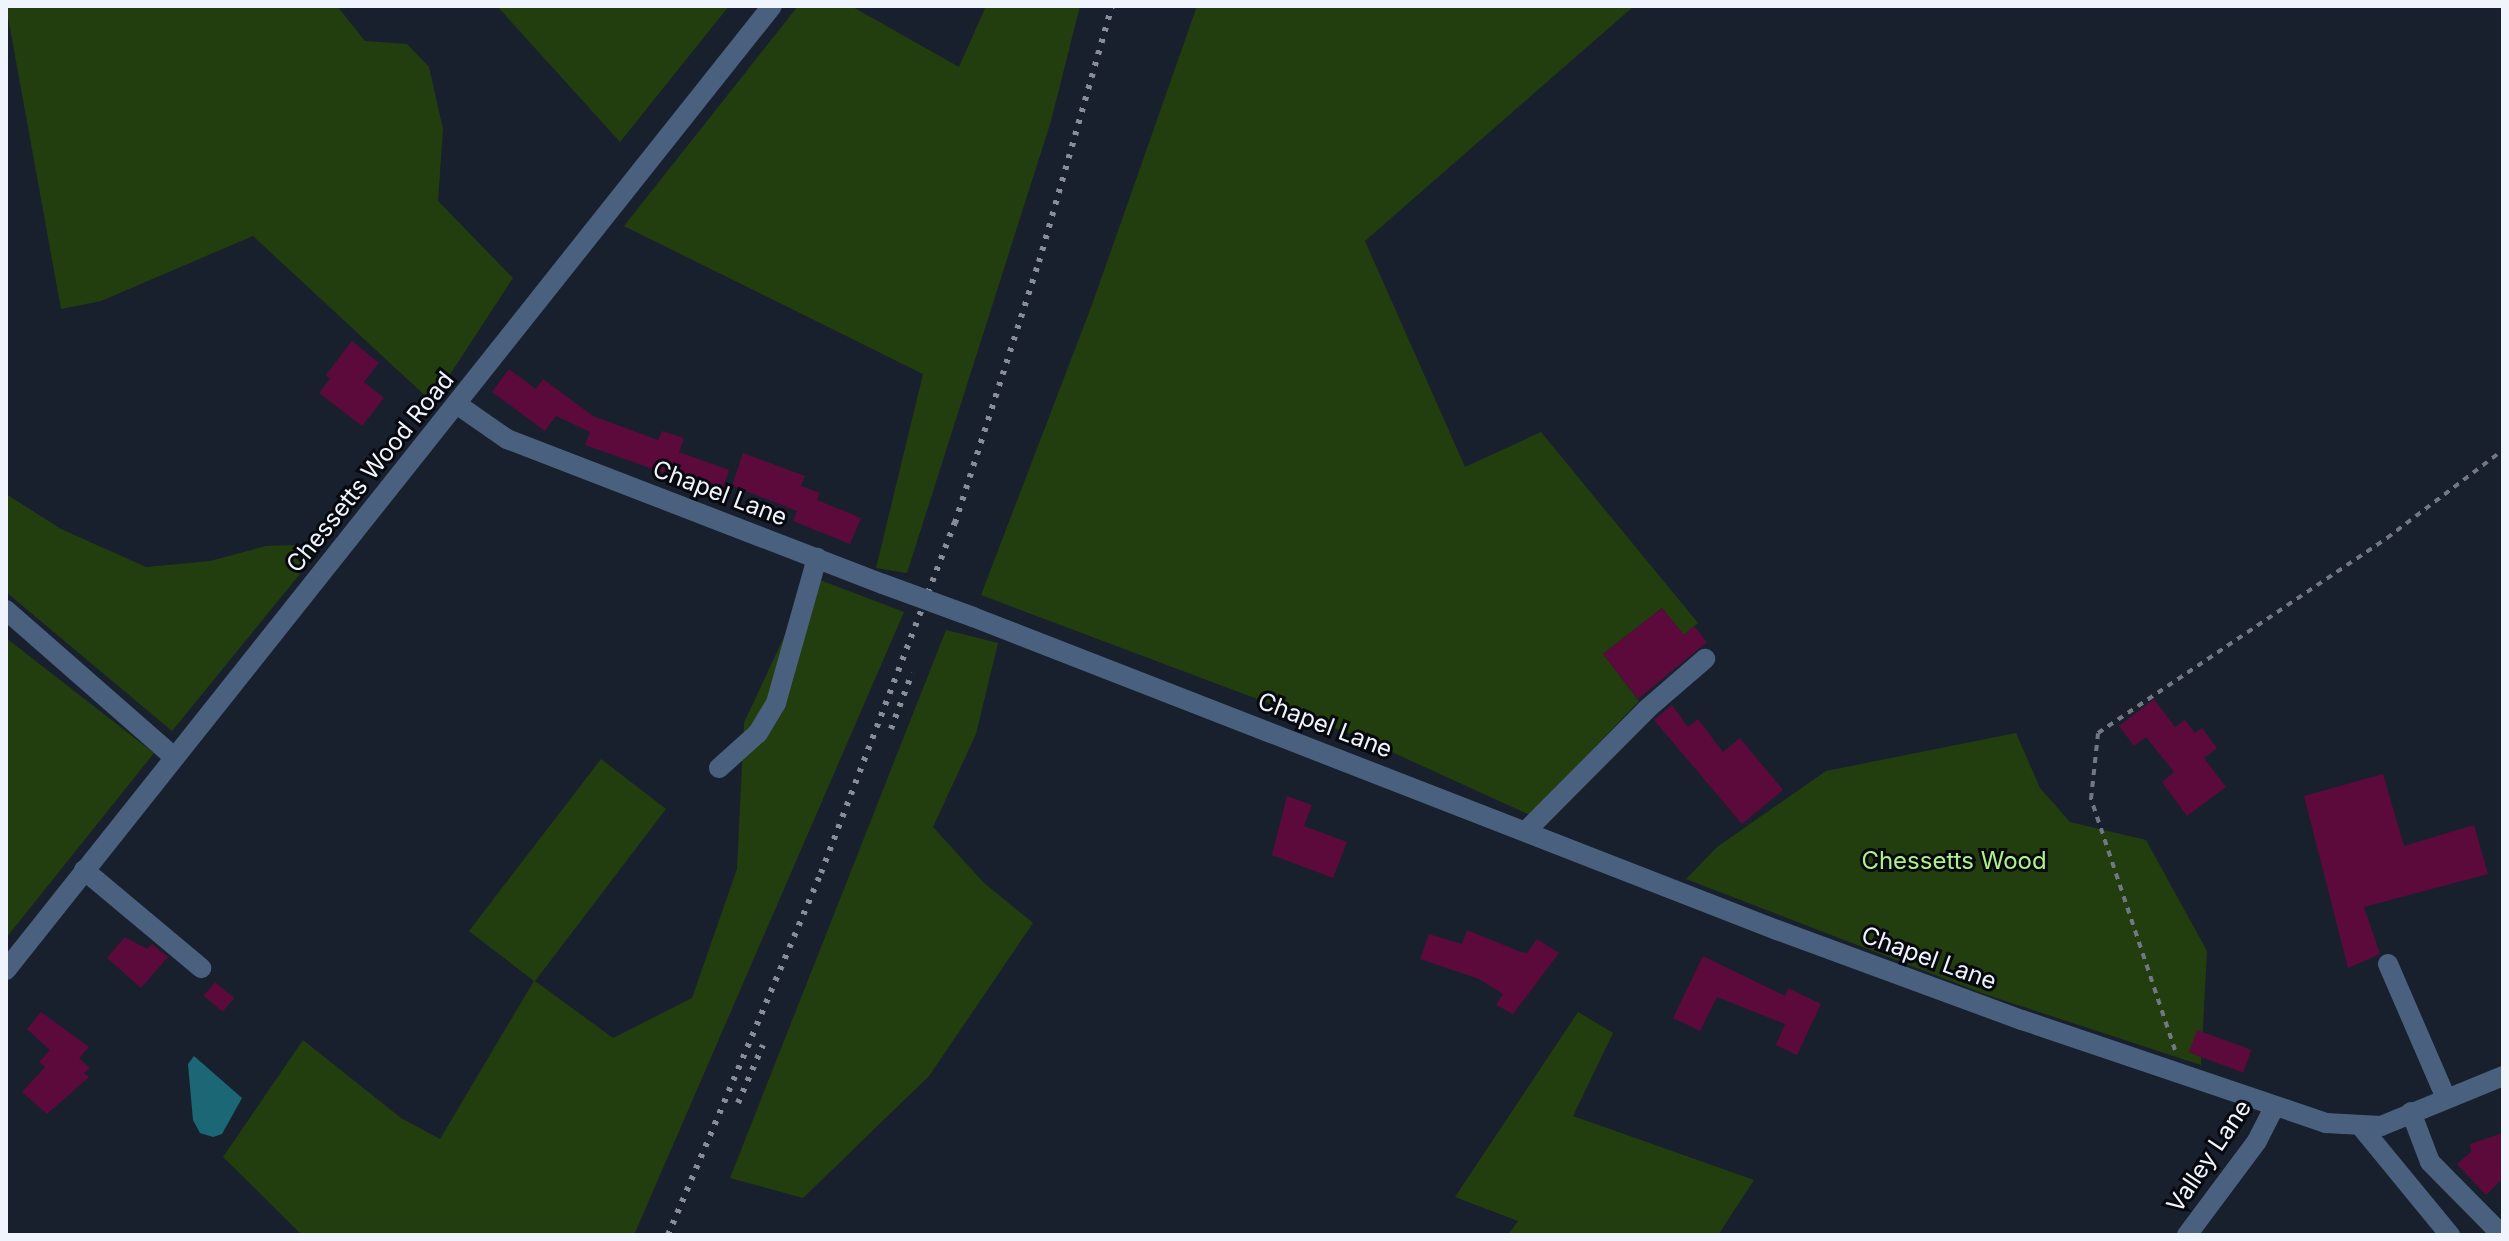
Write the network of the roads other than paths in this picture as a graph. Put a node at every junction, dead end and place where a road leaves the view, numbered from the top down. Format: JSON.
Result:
{"nodes":[{"id":1,"x":772,"y":6,"type":"edge"},
{"id":2,"x":458,"y":405,"type":"junction"},
{"id":3,"x":817,"y":558,"type":"junction"},
{"id":4,"x":6,"y":610,"type":"edge"},
{"id":5,"x":1705,"y":659,"type":"dead end"},
{"id":6,"x":173,"y":756,"type":"junction"},
{"id":7,"x":719,"y":768,"type":"dead end"},
{"id":8,"x":1527,"y":830,"type":"junction"},
{"id":9,"x":84,"y":870,"type":"junction"},
{"id":10,"x":2388,"y":964,"type":"dead end"},
{"id":11,"x":201,"y":968,"type":"dead end"},
{"id":12,"x":6,"y":970,"type":"edge"},
{"id":13,"x":2503,"y":1076,"type":"edge"},
{"id":14,"x":2446,"y":1098,"type":"junction"},
{"id":15,"x":2275,"y":1106,"type":"junction"},
{"id":16,"x":2411,"y":1112,"type":"junction"},
{"id":17,"x":2362,"y":1128,"type":"junction"},
{"id":18,"x":2187,"y":1235,"type":"edge"},
{"id":19,"x":2450,"y":1235,"type":"edge"},
{"id":20,"x":2502,"y":1235,"type":"edge"}],
"edges":[{"from":1,"to":2,"type":"street","name":"Chessetts Wood Road"},
{"from":2,"to":3,"type":"street","name":"Chapel Lane"},
{"from":2,"to":6,"type":"street","name":"Chessetts Wood Road"},
{"from":3,"to":7,"type":"street"},
{"from":3,"to":8,"type":"street","name":"Chapel Lane","bridge":true},
{"from":4,"to":6,"type":"street"},
{"from":5,"to":8,"type":"street"},
{"from":6,"to":9,"type":"street","name":"Chessetts Wood Road"},
{"from":8,"to":15,"type":"street","name":"Chapel Lane"},
{"from":9,"to":11,"type":"street"},
{"from":9,"to":12,"type":"street","name":"Chessetts Wood Road"},
{"from":10,"to":14,"type":"street"},
{"from":13,"to":14,"type":"street"},
{"from":14,"to":16,"type":"street"},
{"from":15,"to":17,"type":"street","name":"Chapel Lane"},
{"from":15,"to":18,"type":"street","name":"Valley Lane"},
{"from":16,"to":17,"type":"street"},
{"from":16,"to":20,"type":"street"},
{"from":17,"to":19,"type":"street"}]}
